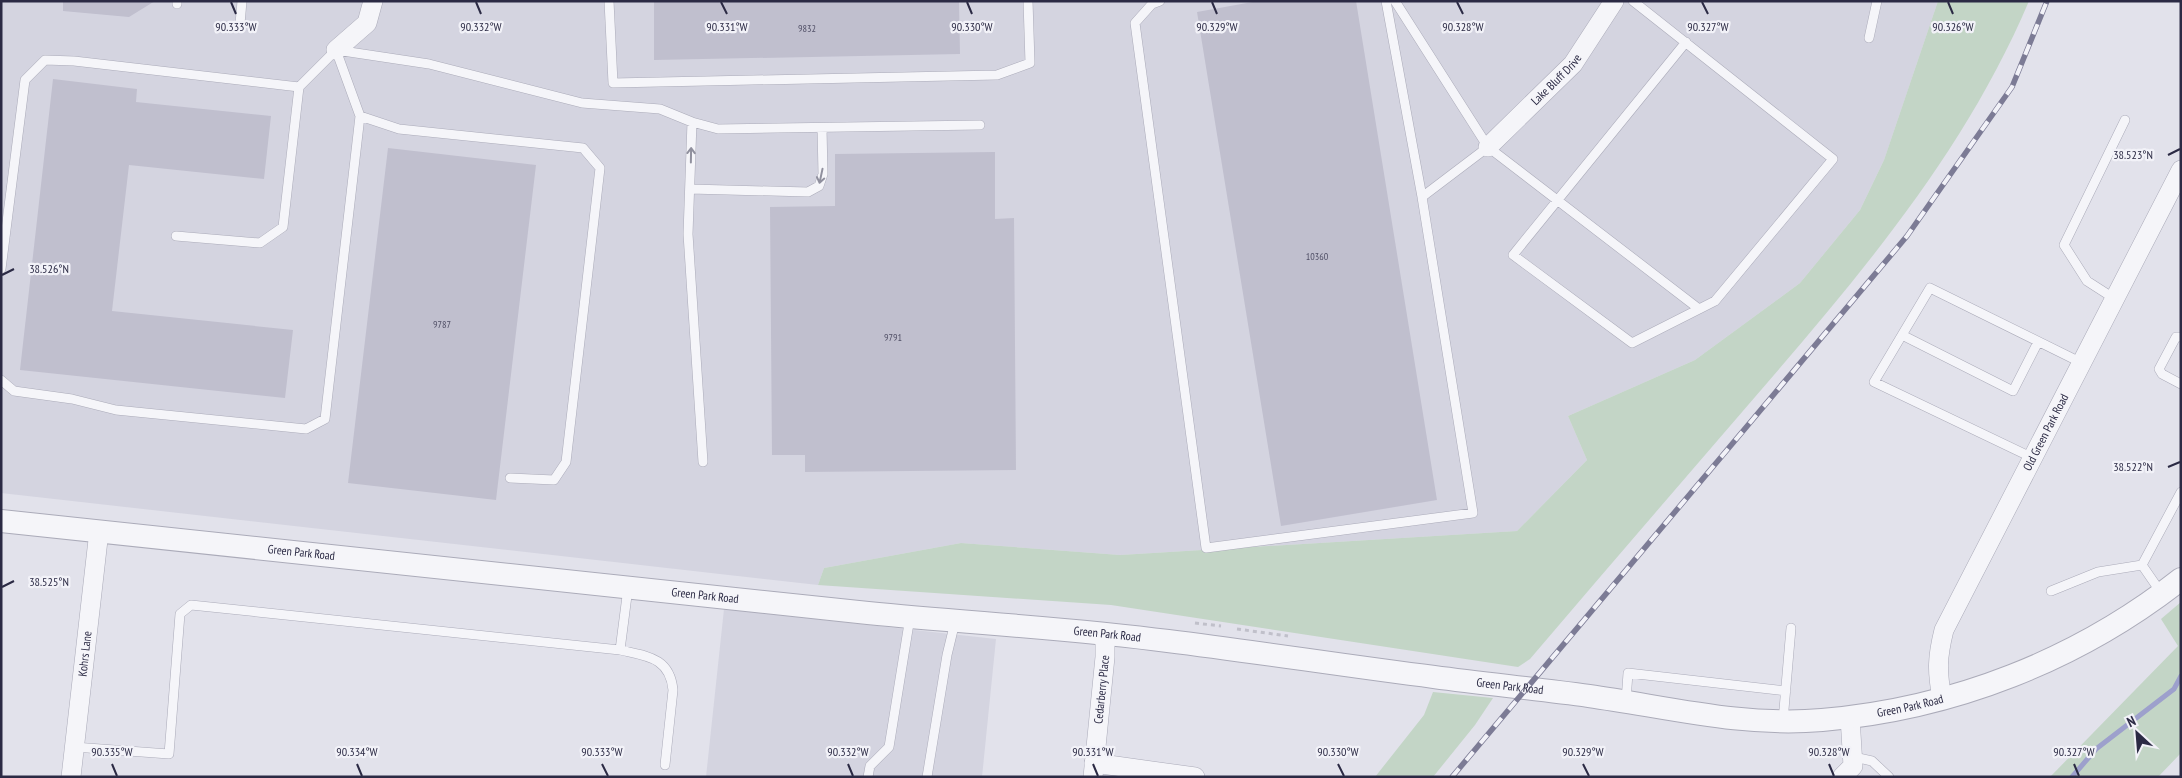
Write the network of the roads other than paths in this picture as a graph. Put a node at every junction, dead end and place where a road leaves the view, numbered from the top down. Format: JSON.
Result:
{"nodes":[{"id":1,"x":242,"y":1,"type":"edge"},
{"id":2,"x":373,"y":1,"type":"edge"},
{"id":3,"x":609,"y":1,"type":"edge"},
{"id":4,"x":1028,"y":1,"type":"edge"},
{"id":5,"x":1160,"y":1,"type":"edge"},
{"id":6,"x":1386,"y":1,"type":"edge"},
{"id":7,"x":1395,"y":1,"type":"edge"},
{"id":8,"x":1614,"y":1,"type":"edge"},
{"id":9,"x":1633,"y":1,"type":"edge"},
{"id":10,"x":1877,"y":1,"type":"edge"},
{"id":11,"x":240,"y":24,"type":"dead end"},
{"id":12,"x":1869,"y":38,"type":"dead end"},
{"id":13,"x":1686,"y":42,"type":"junction"},
{"id":14,"x":336,"y":50,"type":"junction"},
{"id":15,"x":299,"y":87,"type":"junction"},
{"id":16,"x":360,"y":116,"type":"junction"},
{"id":17,"x":2125,"y":120,"type":"dead end"},
{"id":18,"x":692,"y":122,"type":"junction"},
{"id":19,"x":980,"y":125,"type":"dead end"},
{"id":20,"x":822,"y":128,"type":"junction"},
{"id":21,"x":1488,"y":146,"type":"junction"},
{"id":22,"x":2181,"y":170,"type":"edge"},
{"id":23,"x":690,"y":189,"type":"junction"},
{"id":24,"x":1422,"y":196,"type":"junction"},
{"id":25,"x":1557,"y":200,"type":"junction"},
{"id":26,"x":176,"y":236,"type":"dead end"},
{"id":27,"x":1,"y":269,"type":"edge"},
{"id":28,"x":2115,"y":299,"type":"junction"},
{"id":29,"x":1699,"y":309,"type":"junction"},
{"id":30,"x":1902,"y":335,"type":"junction"},
{"id":31,"x":2181,"y":337,"type":"edge"},
{"id":32,"x":2038,"y":342,"type":"junction"},
{"id":33,"x":2082,"y":363,"type":"junction"},
{"id":34,"x":1,"y":380,"type":"edge"},
{"id":35,"x":2181,"y":384,"type":"edge"},
{"id":36,"x":2033,"y":458,"type":"junction"},
{"id":37,"x":703,"y":462,"type":"dead end"},
{"id":38,"x":510,"y":478,"type":"dead end"},
{"id":39,"x":2181,"y":492,"type":"edge"},
{"id":40,"x":1,"y":521,"type":"edge"},
{"id":41,"x":99,"y":531,"type":"junction"},
{"id":42,"x":2142,"y":565,"type":"junction"},
{"id":43,"x":2181,"y":579,"type":"edge"},
{"id":44,"x":628,"y":587,"type":"junction"},
{"id":45,"x":2051,"y":591,"type":"dead end"},
{"id":46,"x":2162,"y":594,"type":"junction"},
{"id":47,"x":910,"y":617,"type":"junction"},
{"id":48,"x":955,"y":622,"type":"junction"},
{"id":49,"x":1791,"y":628,"type":"dead end"},
{"id":50,"x":1105,"y":634,"type":"junction"},
{"id":51,"x":620,"y":650,"type":"junction"},
{"id":52,"x":1786,"y":691,"type":"junction"},
{"id":53,"x":1942,"y":699,"type":"junction"},
{"id":54,"x":1626,"y":702,"type":"junction"},
{"id":55,"x":1850,"y":717,"type":"junction"},
{"id":56,"x":1783,"y":722,"type":"junction"},
{"id":57,"x":74,"y":747,"type":"junction"},
{"id":58,"x":1854,"y":757,"type":"junction"},
{"id":59,"x":665,"y":765,"type":"dead end"},
{"id":60,"x":1094,"y":770,"type":"edge"},
{"id":61,"x":71,"y":777,"type":"edge"},
{"id":62,"x":868,"y":777,"type":"edge"},
{"id":63,"x":927,"y":777,"type":"edge"},
{"id":64,"x":1195,"y":777,"type":"edge"},
{"id":65,"x":1842,"y":777,"type":"edge"},
{"id":66,"x":1889,"y":777,"type":"edge"}],
"edges":[{"from":1,"to":11,"type":"lane"},
{"from":2,"to":14,"type":"street"},
{"from":3,"to":4,"type":"lane"},
{"from":5,"to":24,"type":"lane"},
{"from":6,"to":24,"type":"lane"},
{"from":7,"to":21,"type":"lane"},
{"from":8,"to":21,"type":"street","name":"Lake Bluff Drive"},
{"from":9,"to":13,"type":"lane"},
{"from":10,"to":12,"type":"lane"},
{"from":13,"to":25,"type":"lane"},
{"from":13,"to":29,"type":"lane"},
{"from":14,"to":15,"type":"lane"},
{"from":14,"to":16,"type":"lane"},
{"from":14,"to":18,"type":"lane"},
{"from":15,"to":26,"type":"lane"},
{"from":15,"to":27,"type":"lane"},
{"from":16,"to":34,"type":"lane"},
{"from":16,"to":38,"type":"lane"},
{"from":17,"to":28,"type":"lane"},
{"from":18,"to":20,"type":"lane"},
{"from":23,"to":18,"type":"lane","one_way":true},
{"from":19,"to":20,"type":"lane"},
{"from":20,"to":23,"type":"lane","one_way":true},
{"from":21,"to":24,"type":"lane"},
{"from":21,"to":25,"type":"lane"},
{"from":22,"to":28,"type":"street","name":"Old Green Park Road"},
{"from":23,"to":37,"type":"lane"},
{"from":25,"to":29,"type":"lane"},
{"from":25,"to":29,"type":"lane"},
{"from":28,"to":33,"type":"street","name":"Old Green Park Road"},
{"from":30,"to":32,"type":"lane"},
{"from":30,"to":32,"type":"lane"},
{"from":30,"to":36,"type":"lane"},
{"from":31,"to":35,"type":"lane"},
{"from":32,"to":33,"type":"lane"},
{"from":33,"to":36,"type":"street","name":"Old Green Park Road"},
{"from":36,"to":53,"type":"street","name":"Old Green Park Road"},
{"from":39,"to":42,"type":"lane"},
{"from":40,"to":41,"type":"street","name":"Green Park Road"},
{"from":41,"to":44,"type":"street","name":"Green Park Road"},
{"from":41,"to":57,"type":"street","name":"Kohrs Lane"},
{"from":42,"to":45,"type":"lane"},
{"from":42,"to":46,"type":"lane"},
{"from":43,"to":46,"type":"street","name":"Green Park Road"},
{"from":44,"to":47,"type":"street","name":"Green Park Road"},
{"from":44,"to":51,"type":"lane"},
{"from":46,"to":53,"type":"street","name":"Green Park Road"},
{"from":47,"to":48,"type":"street","name":"Green Park Road"},
{"from":47,"to":62,"type":"lane"},
{"from":48,"to":50,"type":"street","name":"Green Park Road"},
{"from":48,"to":63,"type":"lane"},
{"from":49,"to":52,"type":"lane"},
{"from":50,"to":54,"type":"street","name":"Green Park Road"},
{"from":50,"to":60,"type":"street","name":"Cedarberry Place"},
{"from":51,"to":57,"type":"lane"},
{"from":51,"to":59,"type":"lane"},
{"from":52,"to":54,"type":"lane"},
{"from":52,"to":56,"type":"lane"},
{"from":53,"to":55,"type":"street","name":"Green Park Road"},
{"from":54,"to":56,"type":"street","name":"Green Park Road"},
{"from":55,"to":56,"type":"street","name":"Green Park Road"},
{"from":55,"to":58,"type":"street"},
{"from":57,"to":61,"type":"street","name":"Kohrs Lane"},
{"from":58,"to":65,"type":"street"},
{"from":58,"to":66,"type":"lane"},
{"from":60,"to":64,"type":"street"}]}
